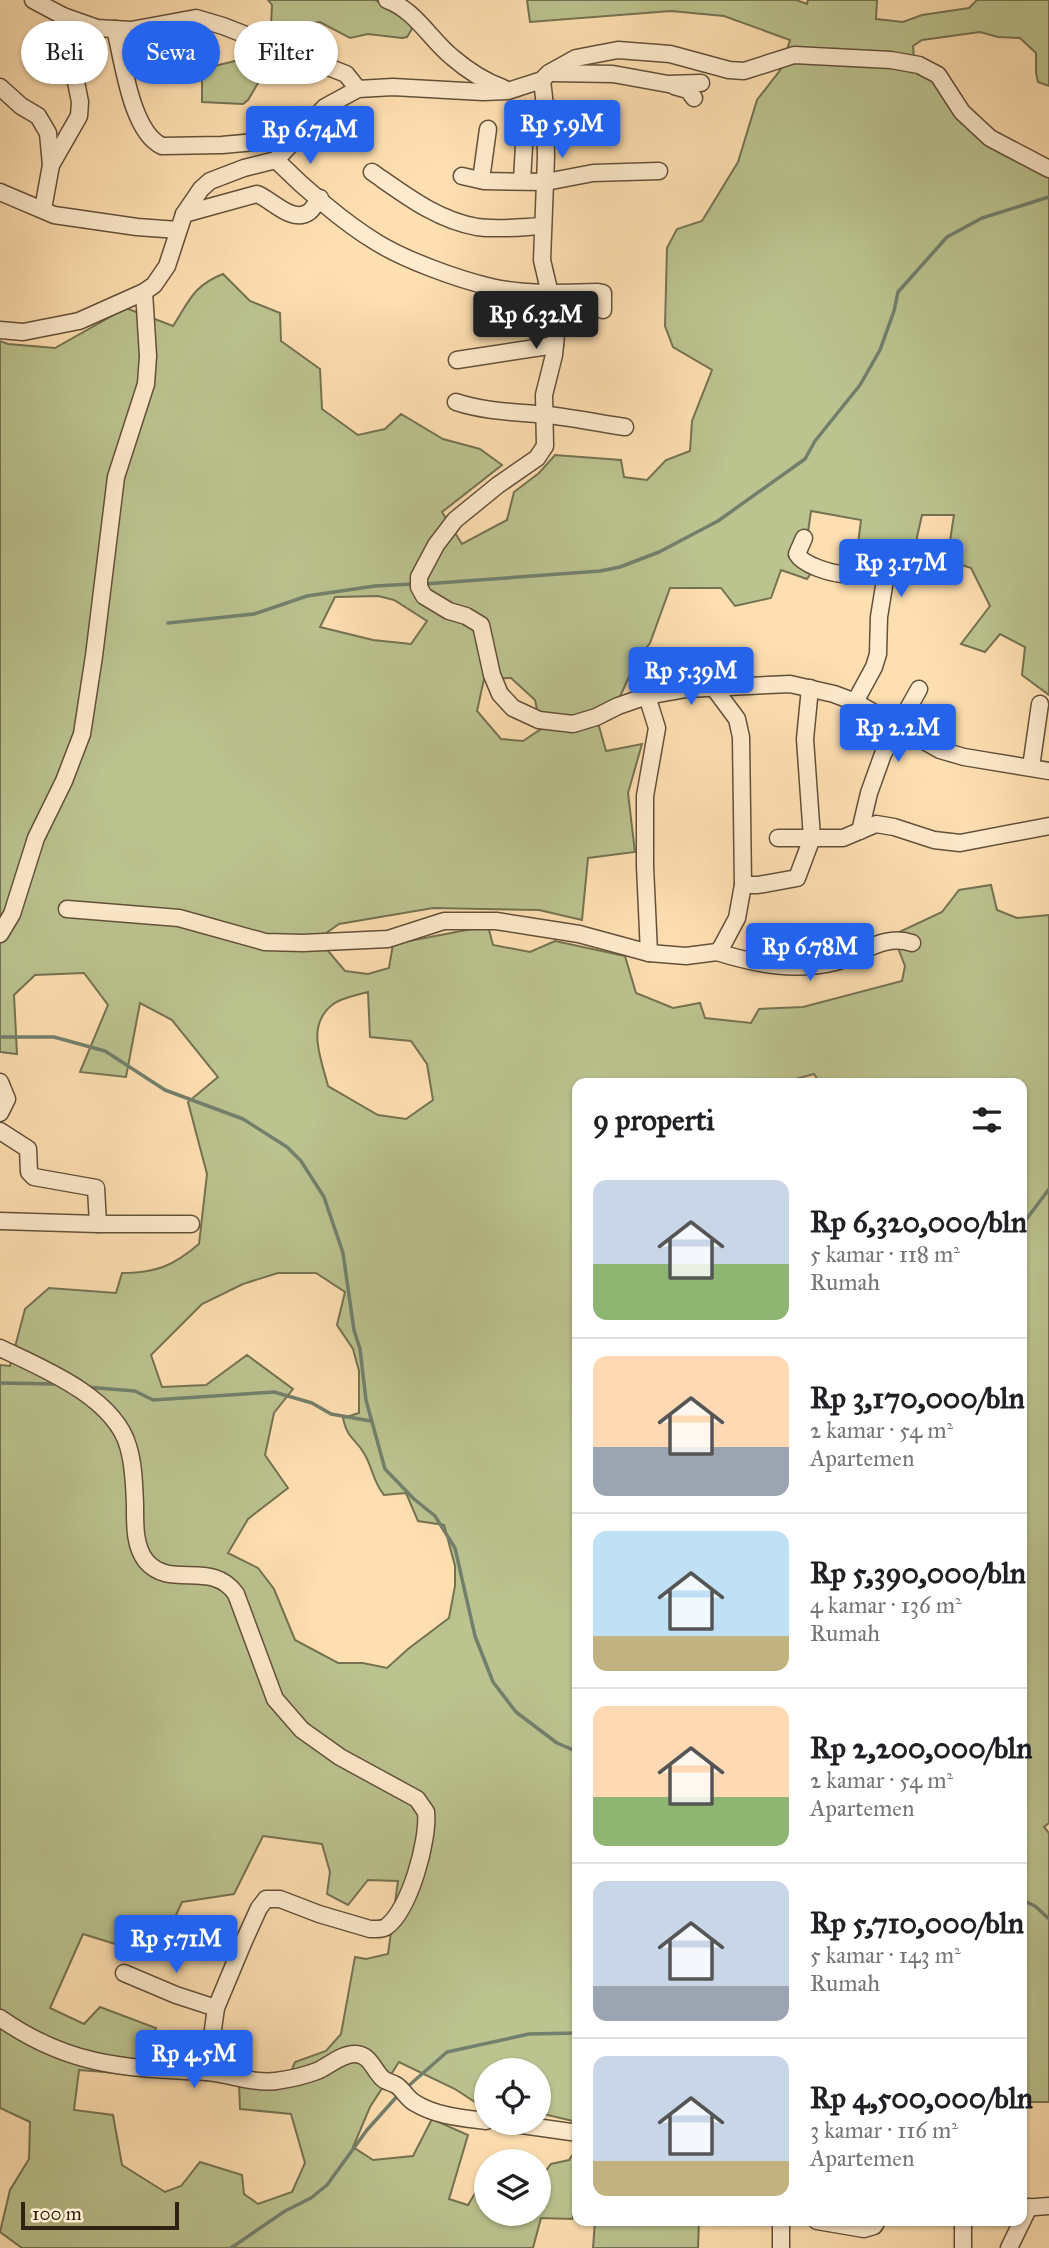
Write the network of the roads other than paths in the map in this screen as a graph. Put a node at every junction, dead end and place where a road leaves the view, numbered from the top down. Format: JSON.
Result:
{"nodes":[{"id":1,"x":33,"y":0,"type":"edge"},
{"id":2,"x":387,"y":0,"type":"edge"},
{"id":3,"x":63,"y":16,"type":"junction"},
{"id":4,"x":115,"y":29,"type":"junction"},
{"id":5,"x":545,"y":76,"type":"junction"},
{"id":6,"x":701,"y":83,"type":"dead end"},
{"id":7,"x":668,"y":84,"type":"junction"},
{"id":8,"x":0,"y":87,"type":"edge"},
{"id":9,"x":358,"y":89,"type":"junction"},
{"id":10,"x":508,"y":90,"type":"junction"},
{"id":11,"x":694,"y":98,"type":"dead end"},
{"id":12,"x":525,"y":128,"type":"dead end"},
{"id":13,"x":488,"y":129,"type":"dead end"},
{"id":14,"x":299,"y":138,"type":"junction"},
{"id":15,"x":276,"y":160,"type":"junction"},
{"id":16,"x":51,"y":165,"type":"junction"},
{"id":17,"x":1049,"y":169,"type":"edge"},
{"id":18,"x":659,"y":171,"type":"dead end"},
{"id":19,"x":372,"y":172,"type":"dead end"},
{"id":20,"x":462,"y":176,"type":"dead end"},
{"id":21,"x":481,"y":180,"type":"junction"},
{"id":22,"x":522,"y":181,"type":"junction"},
{"id":23,"x":546,"y":182,"type":"junction"},
{"id":24,"x":0,"y":192,"type":"edge"},
{"id":25,"x":320,"y":198,"type":"junction"},
{"id":26,"x":43,"y":209,"type":"junction"},
{"id":27,"x":184,"y":214,"type":"junction"},
{"id":28,"x":543,"y":226,"type":"junction"},
{"id":29,"x":178,"y":230,"type":"junction"},
{"id":30,"x":144,"y":292,"type":"junction"},
{"id":31,"x":551,"y":293,"type":"junction"},
{"id":32,"x":603,"y":310,"type":"dead end"},
{"id":33,"x":0,"y":330,"type":"edge"},
{"id":34,"x":555,"y":345,"type":"junction"},
{"id":35,"x":457,"y":360,"type":"dead end"},
{"id":36,"x":456,"y":402,"type":"dead end"},
{"id":37,"x":546,"y":415,"type":"junction"},
{"id":38,"x":625,"y":427,"type":"dead end"},
{"id":39,"x":804,"y":538,"type":"dead end"},
{"id":40,"x":714,"y":688,"type":"junction"},
{"id":41,"x":810,"y":688,"type":"junction"},
{"id":42,"x":919,"y":690,"type":"dead end"},
{"id":43,"x":647,"y":696,"type":"junction"},
{"id":44,"x":855,"y":702,"type":"junction"},
{"id":45,"x":1040,"y":704,"type":"dead end"},
{"id":46,"x":899,"y":728,"type":"junction"},
{"id":47,"x":1031,"y":767,"type":"junction"},
{"id":48,"x":1049,"y":771,"type":"edge"},
{"id":49,"x":1049,"y":826,"type":"edge"},
{"id":50,"x":860,"y":831,"type":"junction"},
{"id":51,"x":778,"y":838,"type":"dead end"},
{"id":52,"x":812,"y":838,"type":"junction"},
{"id":53,"x":743,"y":885,"type":"junction"},
{"id":54,"x":67,"y":909,"type":"dead end"},
{"id":55,"x":0,"y":934,"type":"edge"},
{"id":56,"x":912,"y":943,"type":"dead end"},
{"id":57,"x":717,"y":952,"type":"junction"},
{"id":58,"x":649,"y":953,"type":"junction"},
{"id":59,"x":0,"y":1082,"type":"edge"},
{"id":60,"x":0,"y":1113,"type":"edge"},
{"id":61,"x":0,"y":1131,"type":"edge"},
{"id":62,"x":0,"y":1221,"type":"edge"},
{"id":63,"x":98,"y":1224,"type":"junction"},
{"id":64,"x":191,"y":1224,"type":"dead end"},
{"id":65,"x":0,"y":1348,"type":"edge"},
{"id":66,"x":124,"y":1973,"type":"dead end"},
{"id":67,"x":216,"y":2008,"type":"junction"},
{"id":68,"x":0,"y":2018,"type":"edge"},
{"id":69,"x":207,"y":2072,"type":"junction"},
{"id":70,"x":474,"y":2119,"type":"edge"},
{"id":71,"x":551,"y":2129,"type":"edge"},
{"id":72,"x":572,"y":2132,"type":"edge"},
{"id":73,"x":1049,"y":2206,"type":"edge"},
{"id":74,"x":1027,"y":2207,"type":"edge"},
{"id":75,"x":782,"y":2226,"type":"edge"},
{"id":76,"x":846,"y":2226,"type":"edge"},
{"id":77,"x":874,"y":2226,"type":"edge"},
{"id":78,"x":963,"y":2226,"type":"edge"},
{"id":79,"x":1018,"y":2226,"type":"edge"},
{"id":80,"x":781,"y":2248,"type":"edge"},
{"id":81,"x":963,"y":2248,"type":"edge"},
{"id":82,"x":1009,"y":2248,"type":"edge"}],
"edges":[{"from":1,"to":3,"type":"street"},
{"from":2,"to":10,"type":"street"},
{"from":3,"to":4,"type":"street"},
{"from":3,"to":16,"type":"street"},
{"from":4,"to":9,"type":"street"},
{"from":4,"to":14,"type":"street"},
{"from":5,"to":7,"type":"street"},
{"from":5,"to":10,"type":"street"},
{"from":5,"to":17,"type":"street"},
{"from":5,"to":23,"type":"street"},
{"from":6,"to":7,"type":"street"},
{"from":7,"to":11,"type":"street"},
{"from":8,"to":16,"type":"street"},
{"from":9,"to":10,"type":"street"},
{"from":9,"to":14,"type":"street"},
{"from":12,"to":22,"type":"street"},
{"from":13,"to":21,"type":"street"},
{"from":14,"to":15,"type":"street"},
{"from":15,"to":25,"type":"street"},
{"from":15,"to":27,"type":"street"},
{"from":16,"to":26,"type":"street"},
{"from":18,"to":23,"type":"street"},
{"from":19,"to":28,"type":"street"},
{"from":20,"to":21,"type":"street"},
{"from":21,"to":22,"type":"street"},
{"from":22,"to":23,"type":"street"},
{"from":23,"to":28,"type":"street"},
{"from":24,"to":26,"type":"street"},
{"from":25,"to":27,"type":"street"},
{"from":25,"to":31,"type":"street"},
{"from":26,"to":29,"type":"street"},
{"from":27,"to":29,"type":"street"},
{"from":28,"to":31,"type":"street"},
{"from":29,"to":30,"type":"street"},
{"from":30,"to":33,"type":"street"},
{"from":30,"to":55,"type":"street"},
{"from":31,"to":32,"type":"street"},
{"from":31,"to":34,"type":"street"},
{"from":34,"to":35,"type":"street"},
{"from":34,"to":37,"type":"street"},
{"from":36,"to":37,"type":"street"},
{"from":37,"to":38,"type":"street"},
{"from":37,"to":43,"type":"street"},
{"from":39,"to":44,"type":"street"},
{"from":40,"to":41,"type":"street"},
{"from":40,"to":43,"type":"street"},
{"from":40,"to":53,"type":"street"},
{"from":41,"to":44,"type":"street"},
{"from":41,"to":52,"type":"street"},
{"from":42,"to":46,"type":"street"},
{"from":43,"to":58,"type":"street"},
{"from":44,"to":46,"type":"street"},
{"from":45,"to":47,"type":"street"},
{"from":46,"to":47,"type":"street"},
{"from":46,"to":50,"type":"street"},
{"from":47,"to":48,"type":"street"},
{"from":49,"to":50,"type":"street"},
{"from":50,"to":52,"type":"street"},
{"from":51,"to":52,"type":"street"},
{"from":52,"to":53,"type":"street"},
{"from":53,"to":57,"type":"street"},
{"from":54,"to":58,"type":"street"},
{"from":56,"to":57,"type":"street"},
{"from":57,"to":58,"type":"street"},
{"from":59,"to":60,"type":"street"},
{"from":61,"to":63,"type":"street"},
{"from":62,"to":63,"type":"street"},
{"from":63,"to":64,"type":"street"},
{"from":65,"to":67,"type":"street"},
{"from":66,"to":67,"type":"street"},
{"from":67,"to":69,"type":"street"},
{"from":68,"to":69,"type":"street"},
{"from":69,"to":70,"type":"street"},
{"from":71,"to":72,"type":"street"},
{"from":73,"to":74,"type":"street"},
{"from":75,"to":80,"type":"street"},
{"from":76,"to":77,"type":"street"},
{"from":78,"to":81,"type":"street"},
{"from":79,"to":82,"type":"street"}]}
